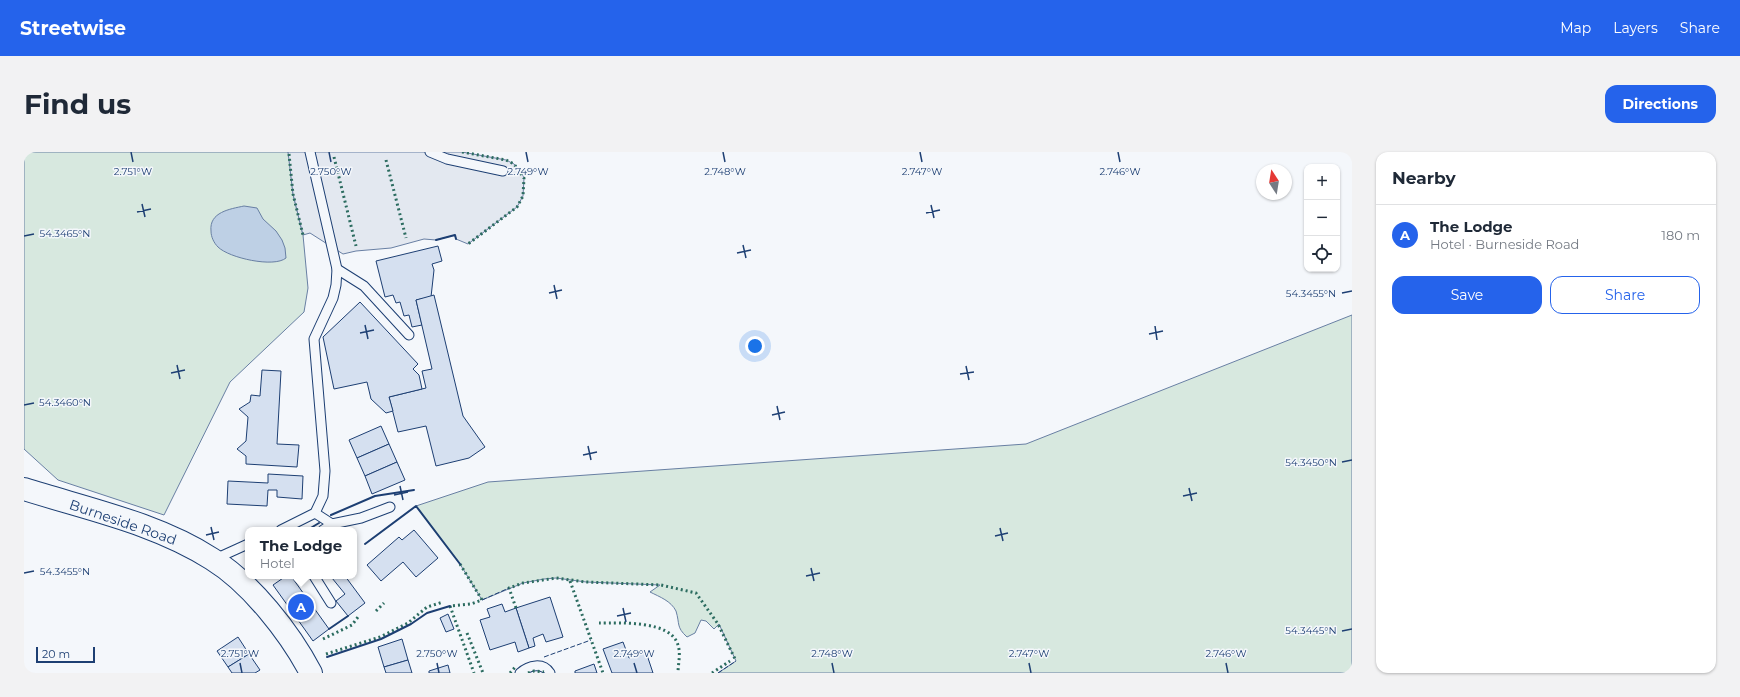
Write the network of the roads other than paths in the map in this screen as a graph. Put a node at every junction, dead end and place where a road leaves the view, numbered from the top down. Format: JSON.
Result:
{"nodes":[{"id":1,"x":310,"y":152,"type":"edge"},
{"id":2,"x":430,"y":152,"type":"edge"},
{"id":3,"x":503,"y":171,"type":"dead end"},
{"id":4,"x":337,"y":269,"type":"junction"},
{"id":5,"x":409,"y":335,"type":"dead end"},
{"id":6,"x":24,"y":489,"type":"edge"},
{"id":7,"x":390,"y":507,"type":"dead end"},
{"id":8,"x":315,"y":513,"type":"junction"},
{"id":9,"x":332,"y":524,"type":"junction"},
{"id":10,"x":296,"y":527,"type":"edge"},
{"id":11,"x":328,"y":527,"type":"edge"},
{"id":12,"x":245,"y":545,"type":"edge"},
{"id":13,"x":213,"y":559,"type":"junction"},
{"id":14,"x":316,"y":579,"type":"edge"},
{"id":15,"x":331,"y":604,"type":"dead end"},
{"id":16,"x":311,"y":673,"type":"edge"},
{"id":17,"x":520,"y":673,"type":"edge"},
{"id":18,"x":550,"y":673,"type":"edge"}],
"edges":[{"from":1,"to":4,"type":"lane"},
{"from":2,"to":3,"type":"lane"},
{"from":4,"to":5,"type":"lane"},
{"from":4,"to":8,"type":"lane"},
{"from":6,"to":13,"type":"street","name":"Burneside Road"},
{"from":7,"to":9,"type":"lane"},
{"from":8,"to":9,"type":"lane"},
{"from":8,"to":10,"type":"lane"},
{"from":9,"to":11,"type":"lane"},
{"from":12,"to":13,"type":"lane"},
{"from":13,"to":16,"type":"street","name":"Burneside Road"},
{"from":14,"to":15,"type":"lane"},
{"from":17,"to":18,"type":"lane"}]}
